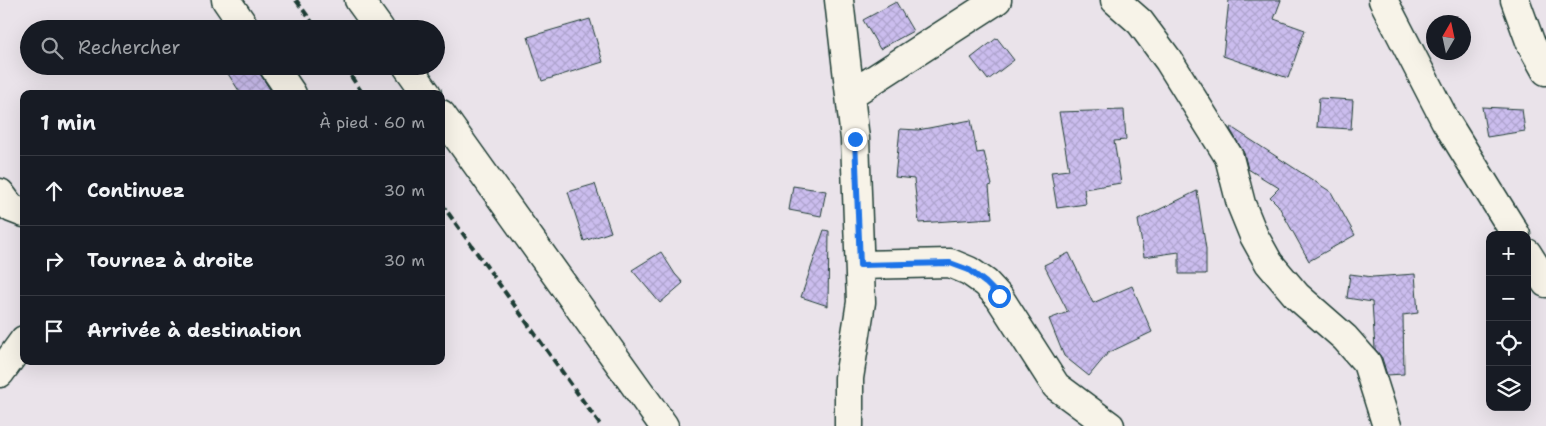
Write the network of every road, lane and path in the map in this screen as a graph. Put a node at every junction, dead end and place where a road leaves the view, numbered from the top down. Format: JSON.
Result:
{"nodes":[{"id":1,"x":226,"y":0,"type":"edge"},
{"id":2,"x":359,"y":0,"type":"edge"},
{"id":3,"x":839,"y":0,"type":"edge"},
{"id":4,"x":996,"y":0,"type":"edge"},
{"id":5,"x":1116,"y":0,"type":"edge"},
{"id":6,"x":1383,"y":0,"type":"edge"},
{"id":7,"x":1515,"y":0,"type":"edge"},
{"id":8,"x":240,"y":20,"type":"edge"},
{"id":9,"x":373,"y":20,"type":"edge"},
{"id":10,"x":1546,"y":71,"type":"edge"},
{"id":11,"x":279,"y":75,"type":"edge"},
{"id":12,"x":413,"y":75,"type":"edge"},
{"id":13,"x":289,"y":90,"type":"edge"},
{"id":14,"x":424,"y":90,"type":"edge"},
{"id":15,"x":850,"y":95,"type":"junction"},
{"id":16,"x":445,"y":120,"type":"edge"},
{"id":17,"x":0,"y":193,"type":"edge"},
{"id":18,"x":20,"y":211,"type":"edge"},
{"id":19,"x":1514,"y":231,"type":"edge"},
{"id":20,"x":1531,"y":259,"type":"edge"},
{"id":21,"x":860,"y":265,"type":"junction"},
{"id":22,"x":1546,"y":283,"type":"edge"},
{"id":23,"x":20,"y":345,"type":"edge"},
{"id":24,"x":0,"y":372,"type":"edge"},
{"id":25,"x":664,"y":426,"type":"edge"},
{"id":26,"x":849,"y":426,"type":"edge"},
{"id":27,"x":1110,"y":426,"type":"edge"},
{"id":28,"x":1387,"y":426,"type":"edge"}],
"edges":[{"from":1,"to":8,"type":"street"},
{"from":2,"to":9,"type":"street"},
{"from":3,"to":15,"type":"street"},
{"from":4,"to":15,"type":"street"},
{"from":5,"to":28,"type":"street"},
{"from":6,"to":19,"type":"street"},
{"from":7,"to":10,"type":"street"},
{"from":11,"to":13,"type":"street"},
{"from":12,"to":14,"type":"street"},
{"from":15,"to":21,"type":"street"},
{"from":16,"to":25,"type":"street"},
{"from":17,"to":18,"type":"street"},
{"from":20,"to":22,"type":"street"},
{"from":21,"to":26,"type":"street"},
{"from":21,"to":27,"type":"street"},
{"from":23,"to":24,"type":"street"}]}
